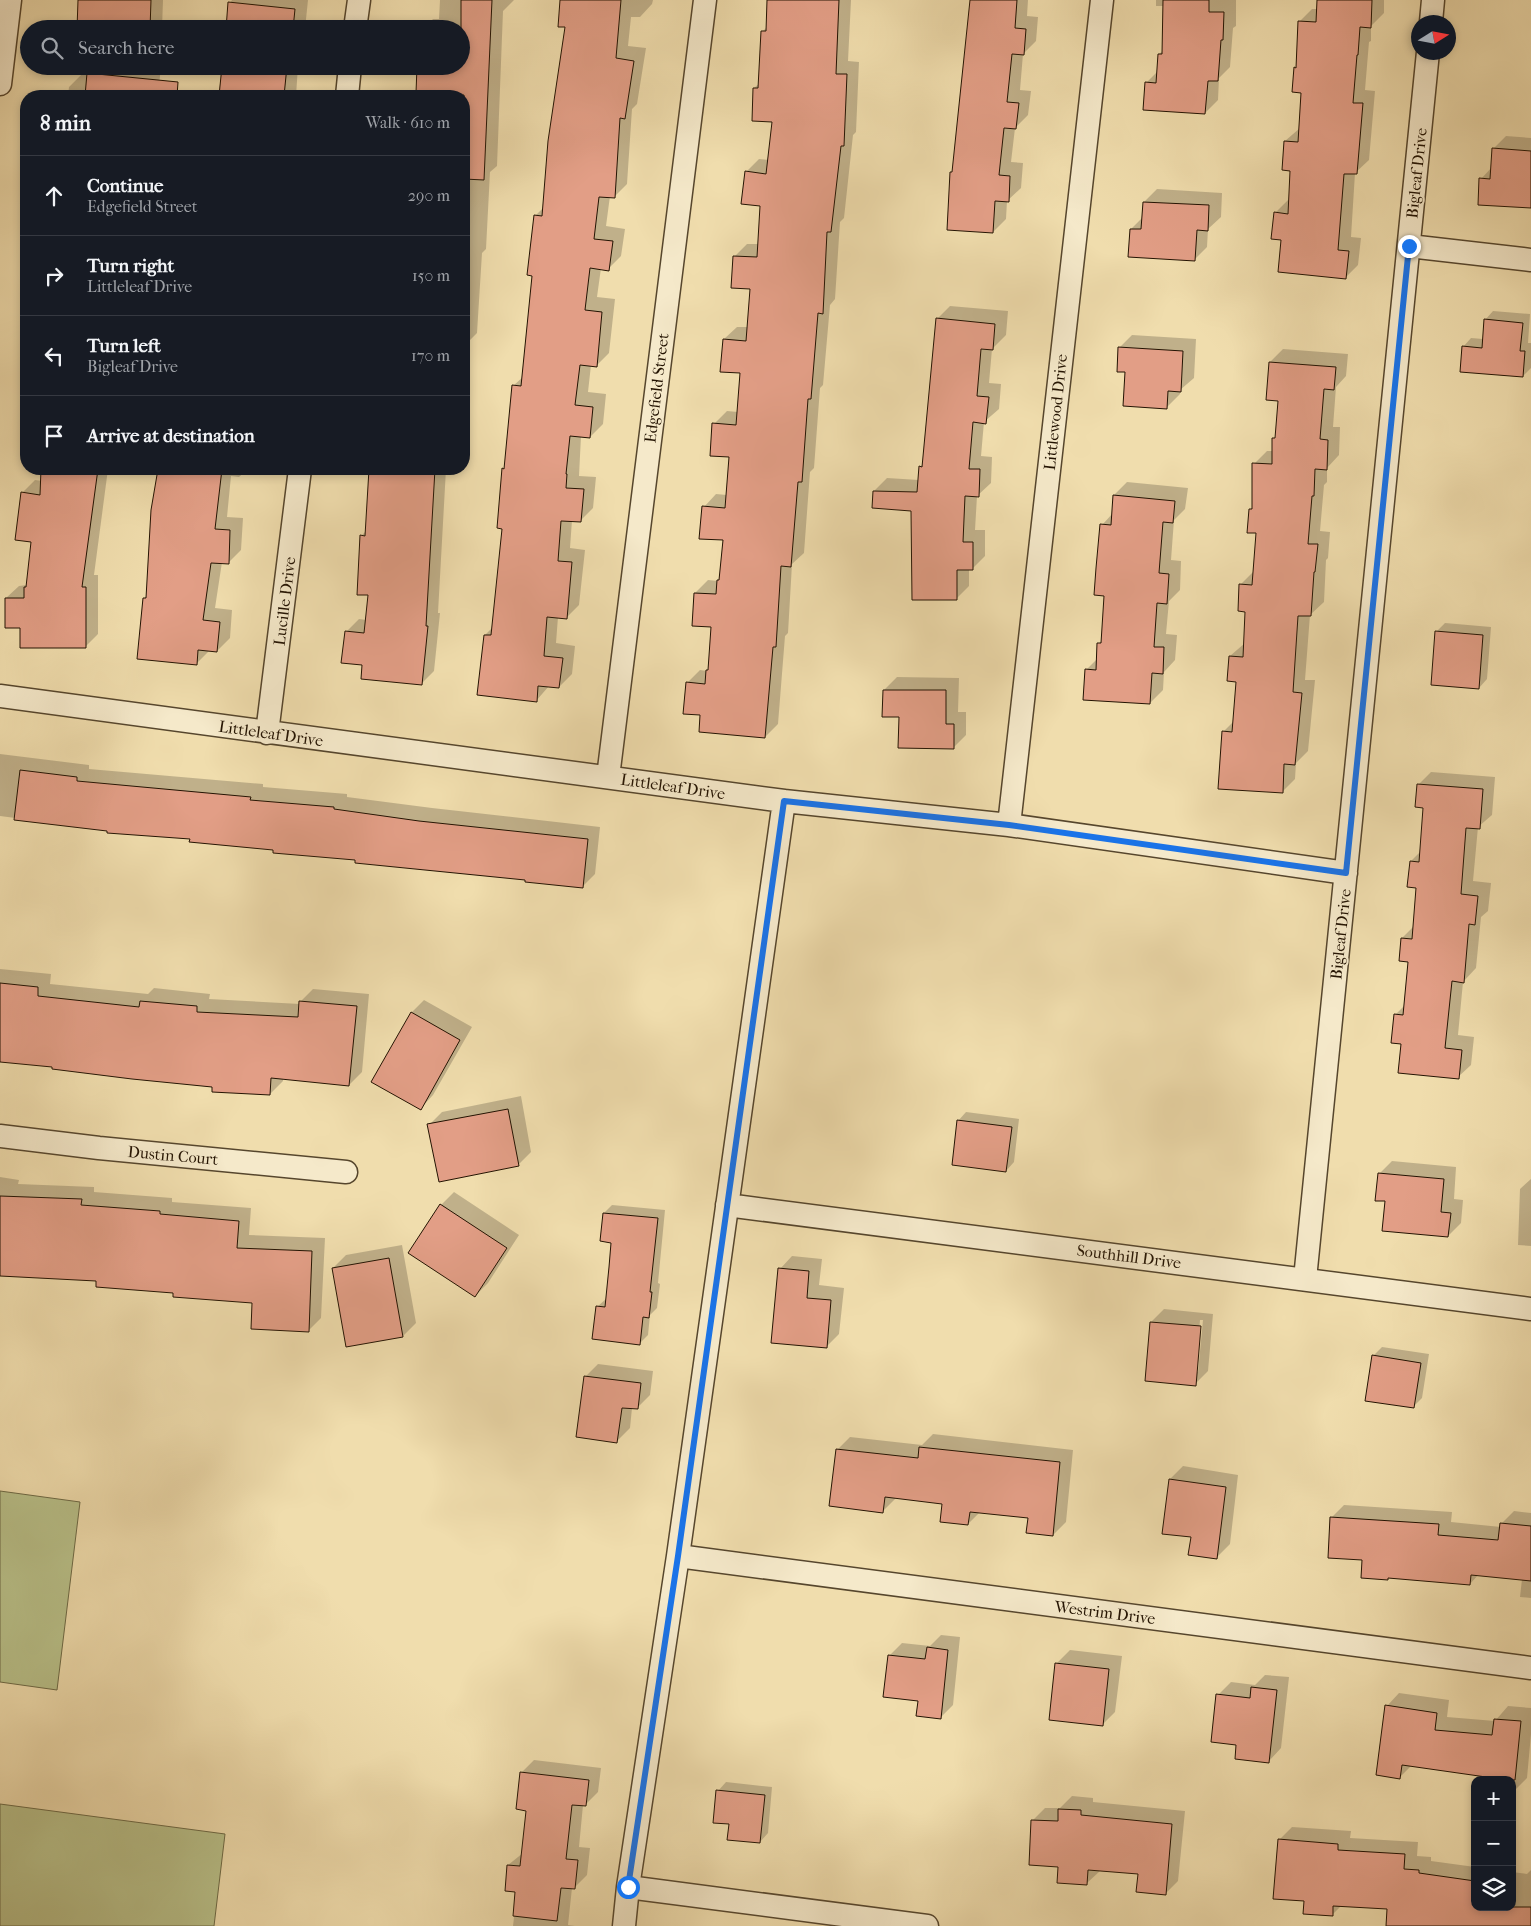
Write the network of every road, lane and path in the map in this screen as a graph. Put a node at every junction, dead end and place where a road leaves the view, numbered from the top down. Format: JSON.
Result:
{"nodes":[{"id":1,"x":10,"y":0,"type":"edge"},
{"id":2,"x":358,"y":0,"type":"edge"},
{"id":3,"x":705,"y":0,"type":"edge"},
{"id":4,"x":1102,"y":0,"type":"edge"},
{"id":5,"x":1433,"y":0,"type":"edge"},
{"id":6,"x":1432,"y":15,"type":"edge"},
{"id":7,"x":356,"y":20,"type":"edge"},
{"id":8,"x":1427,"y":60,"type":"edge"},
{"id":9,"x":349,"y":75,"type":"edge"},
{"id":10,"x":0,"y":84,"type":"edge"},
{"id":11,"x":347,"y":90,"type":"edge"},
{"id":12,"x":1409,"y":246,"type":"junction"},
{"id":13,"x":1531,"y":260,"type":"edge"},
{"id":14,"x":299,"y":475,"type":"edge"},
{"id":15,"x":0,"y":696,"type":"edge"},
{"id":16,"x":267,"y":733,"type":"junction"},
{"id":17,"x":608,"y":777,"type":"junction"},
{"id":18,"x":784,"y":801,"type":"junction"},
{"id":19,"x":1009,"y":825,"type":"junction"},
{"id":20,"x":1346,"y":873,"type":"junction"},
{"id":21,"x":0,"y":1136,"type":"edge"},
{"id":22,"x":346,"y":1172,"type":"dead end"},
{"id":23,"x":728,"y":1205,"type":"junction"},
{"id":24,"x":1305,"y":1279,"type":"junction"},
{"id":25,"x":1531,"y":1309,"type":"edge"},
{"id":26,"x":678,"y":1556,"type":"junction"},
{"id":27,"x":1531,"y":1668,"type":"edge"},
{"id":28,"x":628,"y":1887,"type":"junction"},
{"id":29,"x":624,"y":1926,"type":"edge"},
{"id":30,"x":927,"y":1926,"type":"edge"}],
"edges":[{"from":1,"to":10,"type":"street"},
{"from":2,"to":7,"type":"street"},
{"from":3,"to":17,"type":"street","name":"Edgefield Street"},
{"from":4,"to":19,"type":"street","name":"Littlewood Drive"},
{"from":5,"to":6,"type":"street"},
{"from":8,"to":12,"type":"street","name":"Bigleaf Drive"},
{"from":9,"to":11,"type":"street"},
{"from":12,"to":13,"type":"street"},
{"from":12,"to":20,"type":"street","name":"Bigleaf Drive"},
{"from":14,"to":16,"type":"street","name":"Lucille Drive"},
{"from":15,"to":16,"type":"street","name":"Littleleaf Drive"},
{"from":16,"to":17,"type":"street","name":"Littleleaf Drive"},
{"from":17,"to":18,"type":"street","name":"Littleleaf Drive"},
{"from":18,"to":19,"type":"street","name":"Littleleaf Drive"},
{"from":18,"to":23,"type":"street"},
{"from":19,"to":20,"type":"street","name":"Littleleaf Drive"},
{"from":20,"to":24,"type":"street","name":"Bigleaf Drive"},
{"from":21,"to":22,"type":"street","name":"Dustin Court"},
{"from":23,"to":24,"type":"street","name":"Southhill Drive"},
{"from":23,"to":26,"type":"street"},
{"from":24,"to":25,"type":"street","name":"Southhill Drive"},
{"from":26,"to":27,"type":"street","name":"Westrim Drive"},
{"from":26,"to":28,"type":"street"},
{"from":28,"to":29,"type":"street"},
{"from":28,"to":30,"type":"street"}]}
